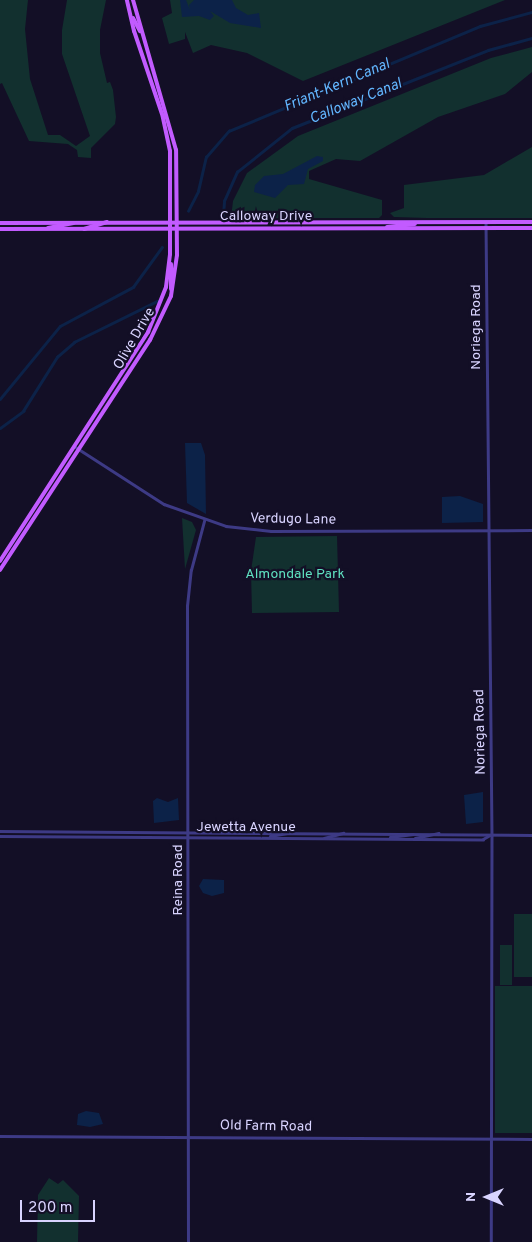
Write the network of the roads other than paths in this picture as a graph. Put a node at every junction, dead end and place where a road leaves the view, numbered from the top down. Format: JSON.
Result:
{"nodes":[{"id":1,"x":133,"y":0,"type":"edge"},
{"id":2,"x":127,"y":2,"type":"edge"},
{"id":3,"x":140,"y":31,"type":"junction"},
{"id":4,"x":149,"y":75,"type":"junction"},
{"id":5,"x":162,"y":96,"type":"junction"},
{"id":6,"x":160,"y":106,"type":"junction"},
{"id":7,"x":172,"y":130,"type":"junction"},
{"id":8,"x":75,"y":222,"type":"junction"},
{"id":9,"x":107,"y":222,"type":"junction"},
{"id":10,"x":170,"y":222,"type":"junction"},
{"id":11,"x":178,"y":222,"type":"junction"},
{"id":12,"x":270,"y":222,"type":"junction"},
{"id":13,"x":386,"y":222,"type":"junction"},
{"id":14,"x":419,"y":222,"type":"junction"},
{"id":15,"x":486,"y":222,"type":"junction"},
{"id":16,"x":532,"y":222,"type":"edge"},
{"id":17,"x":0,"y":223,"type":"edge"},
{"id":18,"x":0,"y":228,"type":"edge"},
{"id":19,"x":270,"y":228,"type":"junction"},
{"id":20,"x":356,"y":228,"type":"junction"},
{"id":21,"x":386,"y":228,"type":"junction"},
{"id":22,"x":486,"y":228,"type":"junction"},
{"id":23,"x":532,"y":228,"type":"edge"},
{"id":24,"x":46,"y":229,"type":"junction"},
{"id":25,"x":84,"y":229,"type":"junction"},
{"id":26,"x":170,"y":229,"type":"junction"},
{"id":27,"x":178,"y":229,"type":"junction"},
{"id":28,"x":170,"y":262,"type":"junction"},
{"id":29,"x":172,"y":291,"type":"junction"},
{"id":30,"x":111,"y":390,"type":"junction"},
{"id":31,"x":103,"y":413,"type":"junction"},
{"id":32,"x":74,"y":446,"type":"junction"},
{"id":33,"x":79,"y":450,"type":"junction"},
{"id":34,"x":36,"y":505,"type":"junction"},
{"id":35,"x":204,"y":521,"type":"junction"},
{"id":36,"x":30,"y":525,"type":"junction"},
{"id":37,"x":489,"y":530,"type":"junction"},
{"id":38,"x":532,"y":530,"type":"edge"},
{"id":39,"x":0,"y":560,"type":"edge"},
{"id":40,"x":0,"y":570,"type":"edge"},
{"id":41,"x":0,"y":831,"type":"edge"},
{"id":42,"x":189,"y":831,"type":"junction"},
{"id":43,"x":293,"y":832,"type":"junction"},
{"id":44,"x":344,"y":832,"type":"junction"},
{"id":45,"x":415,"y":832,"type":"junction"},
{"id":46,"x":439,"y":832,"type":"junction"},
{"id":47,"x":492,"y":834,"type":"junction"},
{"id":48,"x":532,"y":835,"type":"edge"},
{"id":49,"x":0,"y":836,"type":"edge"},
{"id":50,"x":189,"y":838,"type":"junction"},
{"id":51,"x":266,"y":838,"type":"junction"},
{"id":52,"x":324,"y":838,"type":"junction"},
{"id":53,"x":388,"y":838,"type":"junction"},
{"id":54,"x":415,"y":839,"type":"junction"},
{"id":55,"x":0,"y":1136,"type":"edge"},
{"id":56,"x":189,"y":1136,"type":"junction"},
{"id":57,"x":532,"y":1139,"type":"edge"},
{"id":58,"x":492,"y":1140,"type":"junction"},
{"id":59,"x":188,"y":1242,"type":"edge"},
{"id":60,"x":491,"y":1242,"type":"edge"}],
"edges":[{"from":1,"to":3,"type":"main road","name":"Olive Drive"},
{"from":2,"to":3,"type":"main road"},
{"from":2,"to":4,"type":"main road","name":"Olive Drive"},
{"from":3,"to":5,"type":"main road","name":"Olive Drive"},
{"from":4,"to":5,"type":"main road"},
{"from":4,"to":6,"type":"main road","name":"Olive Drive"},
{"from":5,"to":7,"type":"main road","name":"Olive Drive"},
{"from":6,"to":7,"type":"main road"},
{"from":6,"to":10,"type":"main road","name":"Olive Drive"},
{"from":7,"to":11,"type":"main road","name":"Olive Drive"},
{"from":8,"to":9,"type":"main road","name":"Calloway Drive"},
{"from":8,"to":17,"type":"main road","name":"Calloway Drive"},
{"from":8,"to":24,"type":"main road"},
{"from":9,"to":10,"type":"main road","name":"Calloway Drive"},
{"from":9,"to":25,"type":"main road"},
{"from":10,"to":11,"type":"main road","name":"Calloway Drive"},
{"from":10,"to":26,"type":"main road","name":"Olive Drive"},
{"from":11,"to":12,"type":"main road","name":"Calloway Drive"},
{"from":11,"to":27,"type":"main road","name":"Olive Drive"},
{"from":12,"to":13,"type":"main road","name":"Calloway Drive"},
{"from":12,"to":19,"type":"main road"},
{"from":13,"to":14,"type":"main road","name":"Calloway Drive"},
{"from":13,"to":20,"type":"main road"},
{"from":14,"to":15,"type":"main road","name":"Calloway Drive"},
{"from":14,"to":21,"type":"main road"},
{"from":15,"to":16,"type":"main road","name":"Calloway Drive"},
{"from":15,"to":22,"type":"street","name":"Noriega Road"},
{"from":18,"to":24,"type":"main road","name":"Calloway Drive"},
{"from":19,"to":20,"type":"main road","name":"Calloway Drive"},
{"from":19,"to":27,"type":"main road","name":"Calloway Drive"},
{"from":20,"to":21,"type":"main road","name":"Calloway Drive"},
{"from":21,"to":22,"type":"main road","name":"Calloway Drive"},
{"from":22,"to":23,"type":"main road","name":"Calloway Drive"},
{"from":22,"to":37,"type":"street","name":"Noriega Road"},
{"from":24,"to":25,"type":"main road","name":"Calloway Drive"},
{"from":25,"to":26,"type":"main road","name":"Calloway Drive"},
{"from":26,"to":27,"type":"main road","name":"Calloway Drive"},
{"from":26,"to":28,"type":"main road","name":"Olive Drive"},
{"from":27,"to":29,"type":"main road","name":"Olive Drive"},
{"from":28,"to":29,"type":"main road"},
{"from":28,"to":30,"type":"main road","name":"Olive Drive"},
{"from":29,"to":31,"type":"main road","name":"Olive Drive"},
{"from":30,"to":31,"type":"main road"},
{"from":30,"to":32,"type":"main road","name":"Olive Drive"},
{"from":31,"to":33,"type":"main road","name":"Olive Drive"},
{"from":32,"to":33,"type":"street","name":"Verdugo Lane"},
{"from":32,"to":34,"type":"main road","name":"Olive Drive"},
{"from":33,"to":35,"type":"street","name":"Verdugo Lane"},
{"from":33,"to":36,"type":"main road","name":"Olive Drive"},
{"from":34,"to":36,"type":"main road"},
{"from":34,"to":39,"type":"main road","name":"Olive Drive"},
{"from":35,"to":37,"type":"street","name":"Verdugo Lane"},
{"from":35,"to":42,"type":"street","name":"Reina Road"},
{"from":36,"to":40,"type":"main road","name":"Olive Drive"},
{"from":37,"to":38,"type":"street","name":"Verdugo Lane"},
{"from":37,"to":47,"type":"street","name":"Noriega Road"},
{"from":41,"to":42,"type":"street","name":"Jewetta Avenue"},
{"from":42,"to":43,"type":"street","name":"Jewetta Avenue"},
{"from":42,"to":50,"type":"street","name":"Reina Road"},
{"from":43,"to":44,"type":"street","name":"Jewetta Avenue"},
{"from":43,"to":51,"type":"street"},
{"from":44,"to":45,"type":"street","name":"Jewetta Avenue"},
{"from":44,"to":52,"type":"street"},
{"from":45,"to":46,"type":"street","name":"Jewetta Avenue"},
{"from":45,"to":53,"type":"street"},
{"from":46,"to":47,"type":"street","name":"Jewetta Avenue"},
{"from":46,"to":54,"type":"street"},
{"from":47,"to":48,"type":"street","name":"Jewetta Avenue"},
{"from":47,"to":54,"type":"street","name":"Jewetta Avenue"},
{"from":47,"to":58,"type":"street","name":"Noriega Road"},
{"from":49,"to":50,"type":"street","name":"Jewetta Avenue"},
{"from":50,"to":51,"type":"street","name":"Jewetta Avenue"},
{"from":50,"to":56,"type":"street","name":"Reina Road"},
{"from":51,"to":52,"type":"street","name":"Jewetta Avenue"},
{"from":52,"to":53,"type":"street","name":"Jewetta Avenue"},
{"from":53,"to":54,"type":"street","name":"Jewetta Avenue"},
{"from":55,"to":56,"type":"street","name":"Old Farm Road"},
{"from":56,"to":58,"type":"street","name":"Old Farm Road"},
{"from":56,"to":59,"type":"street","name":"Reina Road"},
{"from":57,"to":58,"type":"street","name":"Old Farm Road"},
{"from":58,"to":60,"type":"street","name":"Noriega Road"}]}
